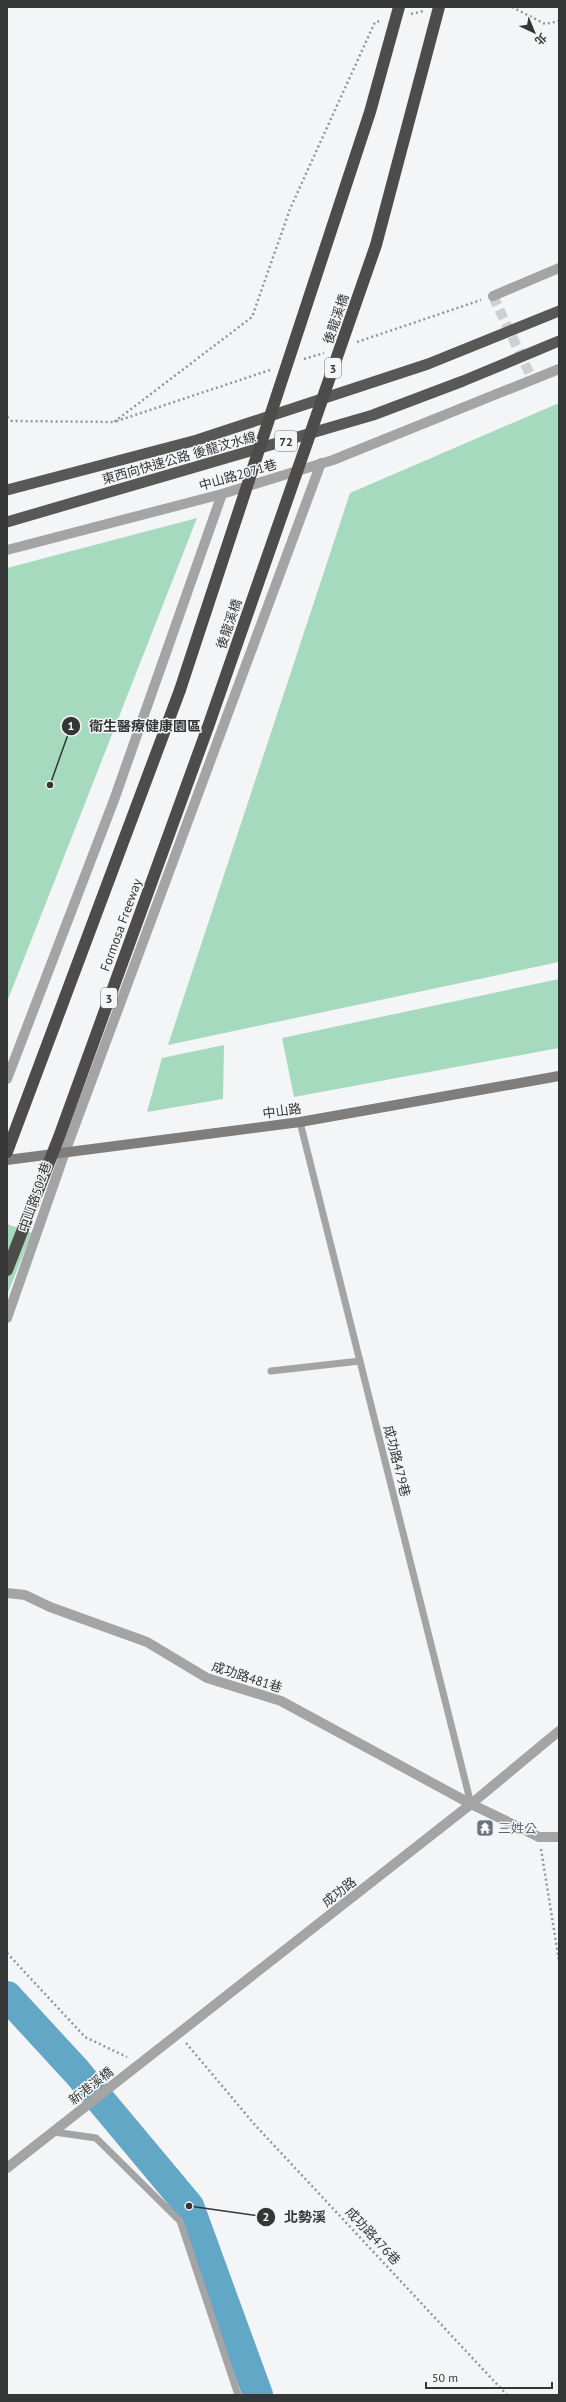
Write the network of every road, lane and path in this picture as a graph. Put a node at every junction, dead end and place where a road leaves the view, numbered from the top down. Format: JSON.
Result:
{"nodes":[{"id":1,"x":512,"y":7,"type":"edge"},
{"id":2,"x":434,"y":9,"type":"edge"},
{"id":3,"x":402,"y":11,"type":"edge"},
{"id":4,"x":383,"y":20,"type":"dead end"},
{"id":5,"x":559,"y":21,"type":"edge"},
{"id":6,"x":559,"y":268,"type":"edge"},
{"id":7,"x":493,"y":296,"type":"joint"},
{"id":8,"x":559,"y":311,"type":"edge"},
{"id":9,"x":559,"y":341,"type":"edge"},
{"id":10,"x":349,"y":344,"type":"dead end"},
{"id":11,"x":326,"y":352,"type":"dead end"},
{"id":12,"x":303,"y":359,"type":"dead end"},
{"id":13,"x":273,"y":369,"type":"dead end"},
{"id":14,"x":559,"y":369,"type":"edge"},
{"id":15,"x":7,"y":417,"type":"edge"},
{"id":16,"x":114,"y":422,"type":"junction"},
{"id":17,"x":321,"y":464,"type":"junction"},
{"id":18,"x":7,"y":490,"type":"edge"},
{"id":19,"x":222,"y":494,"type":"junction"},
{"id":20,"x":7,"y":522,"type":"edge"},
{"id":21,"x":7,"y":550,"type":"edge"},
{"id":22,"x":180,"y":690,"type":"joint"},
{"id":23,"x":209,"y":724,"type":"joint"},
{"id":24,"x":559,"y":1076,"type":"edge"},
{"id":25,"x":7,"y":1079,"type":"edge"},
{"id":26,"x":300,"y":1122,"type":"junction"},
{"id":27,"x":7,"y":1152,"type":"edge"},
{"id":28,"x":65,"y":1152,"type":"junction"},
{"id":29,"x":7,"y":1160,"type":"edge"},
{"id":30,"x":7,"y":1270,"type":"edge"},
{"id":31,"x":7,"y":1318,"type":"edge"},
{"id":32,"x":360,"y":1361,"type":"junction"},
{"id":33,"x":271,"y":1371,"type":"dead end"},
{"id":34,"x":7,"y":1592,"type":"edge"},
{"id":35,"x":559,"y":1731,"type":"edge"},
{"id":36,"x":470,"y":1804,"type":"junction"},
{"id":37,"x":539,"y":1837,"type":"junction"},
{"id":38,"x":559,"y":1837,"type":"edge"},
{"id":39,"x":7,"y":1953,"type":"edge"},
{"id":40,"x":559,"y":1961,"type":"edge"},
{"id":41,"x":179,"y":2035,"type":"junction"},
{"id":42,"x":142,"y":2064,"type":"junction"},
{"id":43,"x":134,"y":2070,"type":"joint"},
{"id":44,"x":54,"y":2132,"type":"junction"},
{"id":45,"x":7,"y":2168,"type":"edge"},
{"id":46,"x":238,"y":2395,"type":"edge"},
{"id":47,"x":507,"y":2395,"type":"edge"}],
"edges":[{"from":1,"to":5,"type":"path"},
{"from":2,"to":3,"type":"path"},
{"from":2,"to":23,"type":"highway","name":"後龍溪橋","number":"3","bridge":true},
{"from":3,"to":22,"type":"highway","name":"後龍溪橋","bridge":true},
{"from":4,"to":16,"type":"path"},
{"from":6,"to":7,"type":"street"},
{"from":7,"to":10,"type":"path"},
{"from":8,"to":18,"type":"highway","name":"東西向快速公路 後龍汶水線","number":"72"},
{"from":9,"to":20,"type":"highway","name":"東西向快速公路 後龍汶水線","number":"72"},
{"from":11,"to":12,"type":"path"},
{"from":13,"to":16,"type":"path"},
{"from":14,"to":17,"type":"street","name":"中山路2071巷"},
{"from":15,"to":16,"type":"path"},
{"from":17,"to":19,"type":"street","name":"中山路2071巷"},
{"from":17,"to":28,"type":"street","name":"中山路502巷"},
{"from":19,"to":21,"type":"street","name":"中山路2071巷"},
{"from":19,"to":25,"type":"street"},
{"from":22,"to":27,"type":"highway","name":"Formosa Freeway"},
{"from":23,"to":30,"type":"highway","name":"Formosa Freeway","number":"3","bridge":true},
{"from":24,"to":26,"type":"main road","name":"中山路"},
{"from":26,"to":28,"type":"main road","name":"中山路"},
{"from":26,"to":32,"type":"lane","name":"成功路479巷"},
{"from":28,"to":29,"type":"main road","name":"中山路"},
{"from":28,"to":31,"type":"street","name":"中山路502巷"},
{"from":32,"to":33,"type":"lane"},
{"from":32,"to":36,"type":"lane","name":"成功路479巷"},
{"from":34,"to":36,"type":"street","name":"成功路481巷"},
{"from":35,"to":36,"type":"street","name":"成功路"},
{"from":36,"to":37,"type":"street","name":"成功路481巷"},
{"from":36,"to":41,"type":"street","name":"成功路"},
{"from":37,"to":38,"type":"street"},
{"from":37,"to":40,"type":"path"},
{"from":39,"to":42,"type":"path"},
{"from":41,"to":42,"type":"street","name":"成功路"},
{"from":41,"to":47,"type":"path","name":"成功路476巷"},
{"from":42,"to":43,"type":"street","name":"成功路"},
{"from":43,"to":44,"type":"street","name":"新港溪橋"},
{"from":44,"to":45,"type":"street","name":"新港溪橋"},
{"from":44,"to":46,"type":"lane"}]}
